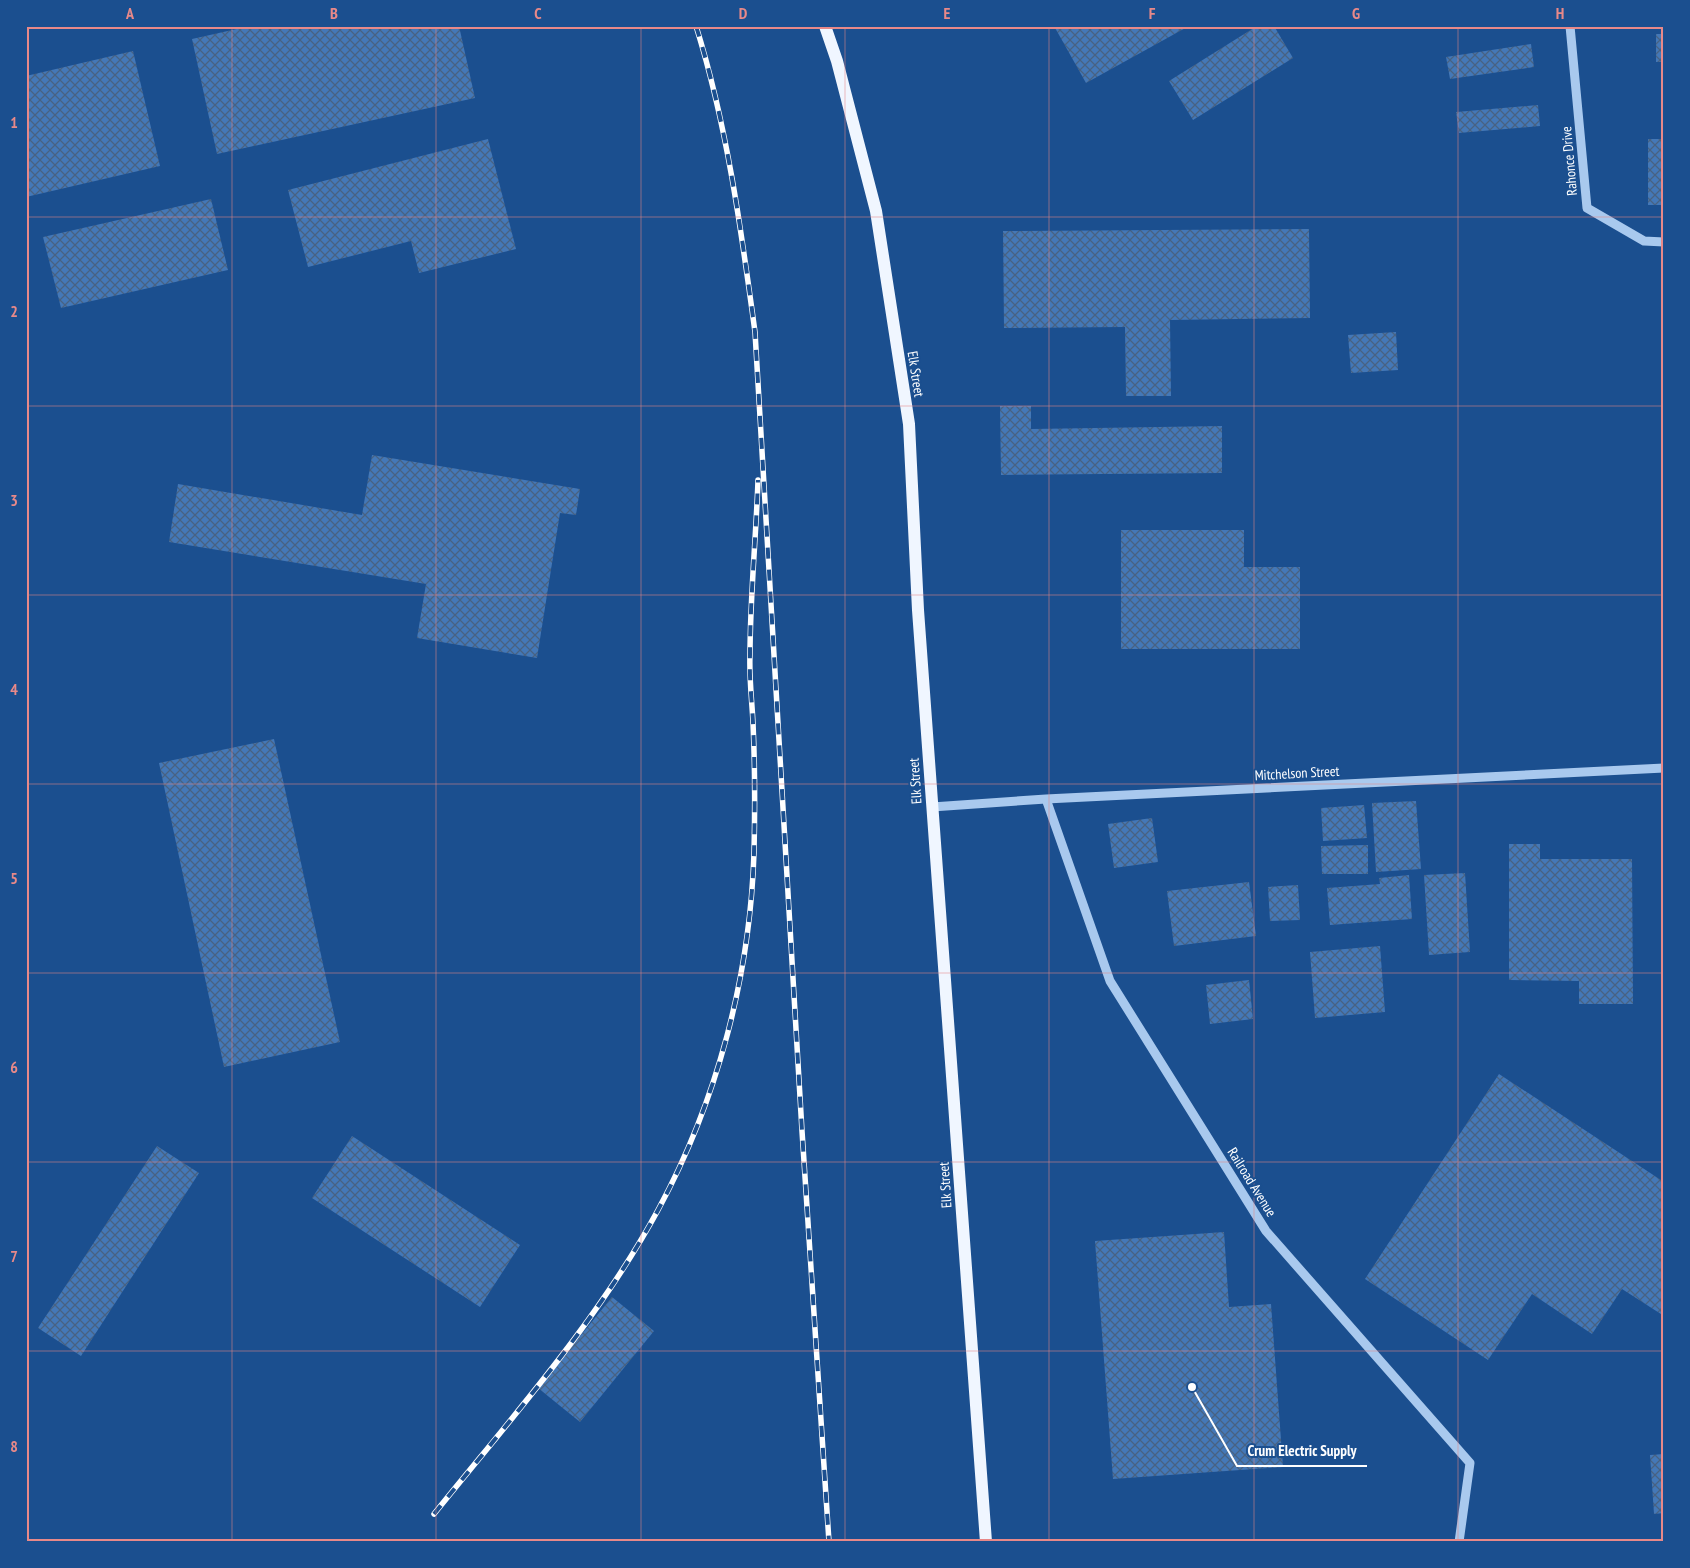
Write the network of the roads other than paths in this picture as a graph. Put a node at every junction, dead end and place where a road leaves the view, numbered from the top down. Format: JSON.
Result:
{"nodes":[{"id":1,"x":824,"y":26,"type":"edge"},
{"id":2,"x":1570,"y":26,"type":"edge"},
{"id":3,"x":1664,"y":242,"type":"edge"},
{"id":4,"x":1664,"y":768,"type":"edge"},
{"id":5,"x":1046,"y":799,"type":"junction"},
{"id":6,"x":932,"y":807,"type":"junction"},
{"id":7,"x":986,"y":1542,"type":"edge"},
{"id":8,"x":1459,"y":1542,"type":"edge"}],
"edges":[{"from":1,"to":6,"type":"main road","name":"Elk Street"},
{"from":2,"to":3,"type":"street","name":"Rahonce Drive"},
{"from":4,"to":5,"type":"street","name":"Mitchelson Street"},
{"from":5,"to":6,"type":"street","name":"Mitchelson Street"},
{"from":5,"to":8,"type":"street","name":"Railroad Avenue"},
{"from":6,"to":7,"type":"main road","name":"Elk Street"}]}
